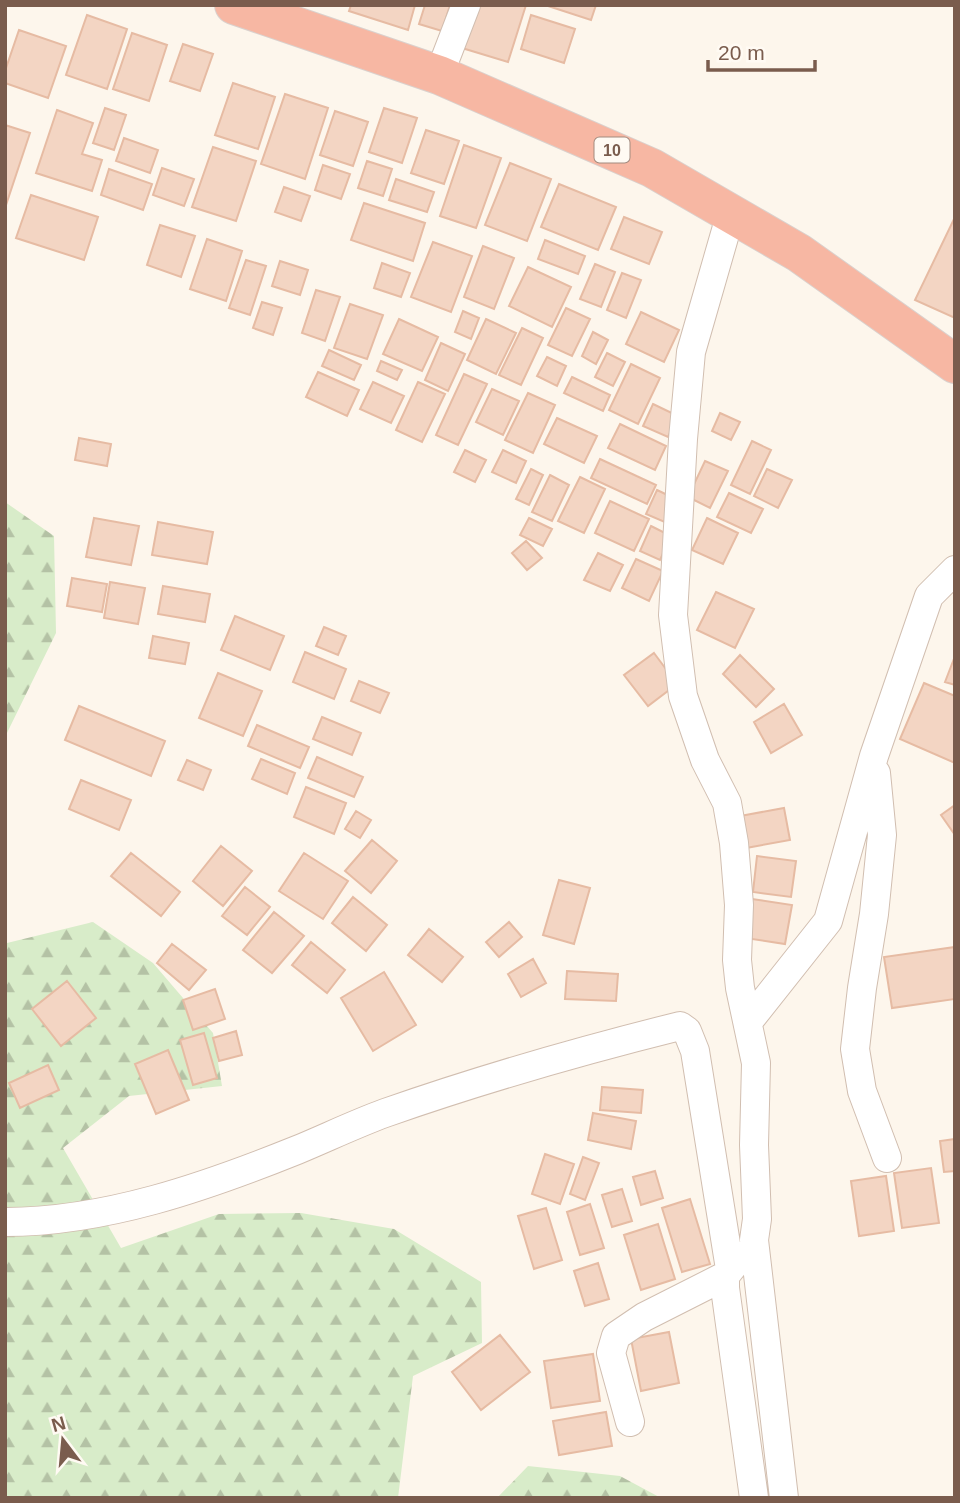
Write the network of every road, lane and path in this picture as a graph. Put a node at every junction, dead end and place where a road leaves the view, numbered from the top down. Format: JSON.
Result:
{"nodes":[{"id":1,"x":234,"y":5,"type":"edge"},
{"id":2,"x":466,"y":5,"type":"edge"},
{"id":3,"x":439,"y":75,"type":"junction"},
{"id":4,"x":731,"y":213,"type":"junction"},
{"id":5,"x":955,"y":364,"type":"edge"},
{"id":6,"x":955,"y":570,"type":"edge"},
{"id":7,"x":874,"y":756,"type":"junction"},
{"id":8,"x":748,"y":1022,"type":"junction"},
{"id":9,"x":887,"y":1158,"type":"dead end"},
{"id":10,"x":5,"y":1222,"type":"edge"},
{"id":11,"x":754,"y":1240,"type":"junction"},
{"id":12,"x":727,"y":1272,"type":"junction"},
{"id":13,"x":630,"y":1422,"type":"dead end"},
{"id":14,"x":754,"y":1498,"type":"edge"},
{"id":15,"x":784,"y":1498,"type":"edge"}],
"edges":[{"from":1,"to":3,"type":"highway","number":"10"},
{"from":2,"to":3,"type":"street"},
{"from":3,"to":4,"type":"highway","number":"10"},
{"from":4,"to":5,"type":"highway","number":"10"},
{"from":4,"to":8,"type":"street"},
{"from":6,"to":7,"type":"street"},
{"from":7,"to":8,"type":"street"},
{"from":7,"to":9,"type":"street"},
{"from":8,"to":11,"type":"street"},
{"from":10,"to":12,"type":"street"},
{"from":11,"to":12,"type":"street"},
{"from":11,"to":15,"type":"street"},
{"from":12,"to":13,"type":"street"},
{"from":12,"to":14,"type":"street"}]}
